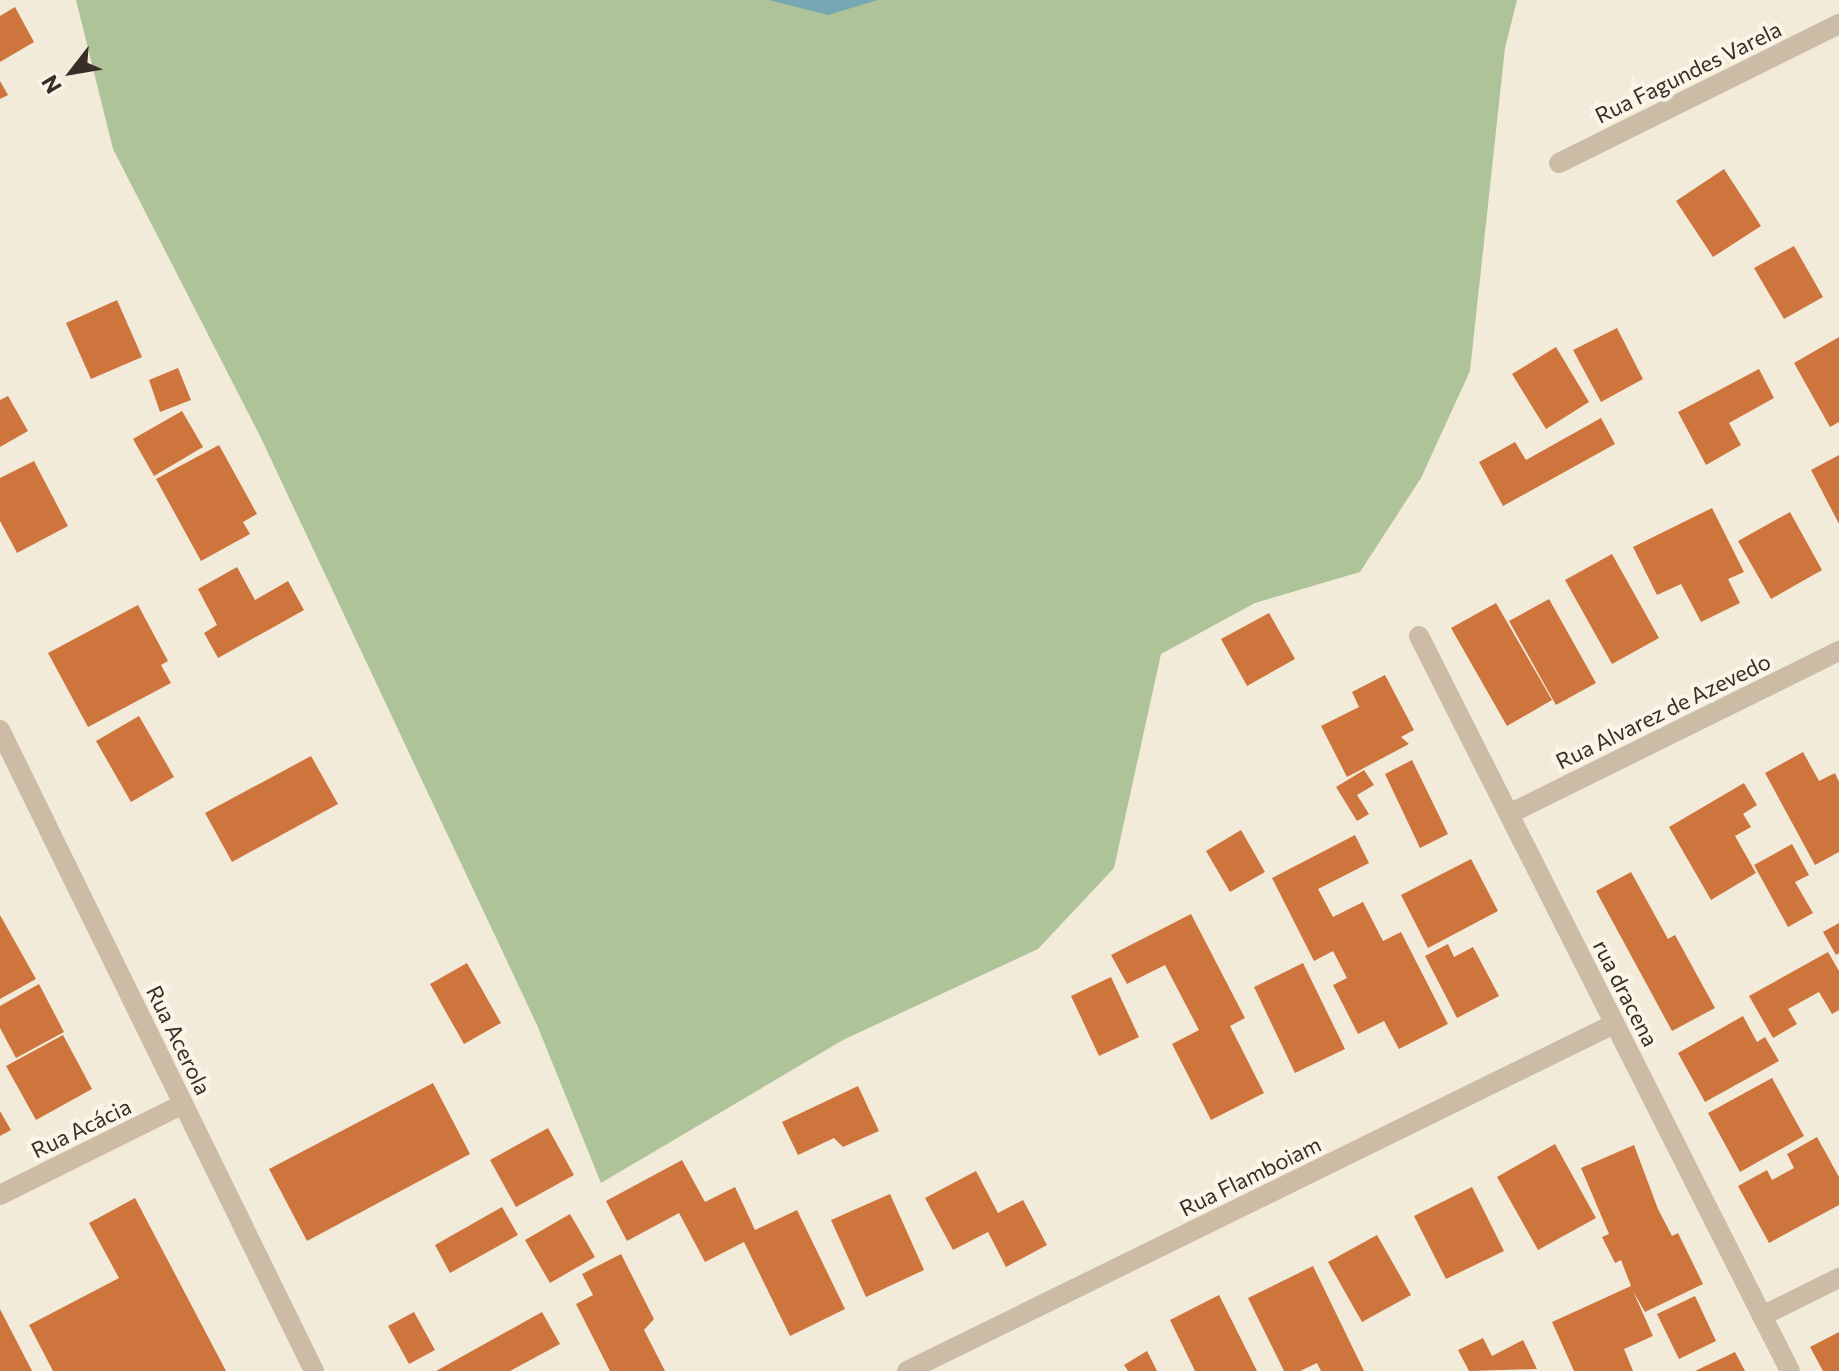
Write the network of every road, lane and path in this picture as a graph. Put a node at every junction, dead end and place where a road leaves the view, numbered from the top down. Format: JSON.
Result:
{"nodes":[{"id":1,"x":1839,"y":24,"type":"edge"},
{"id":2,"x":1559,"y":163,"type":"dead end"},
{"id":3,"x":1419,"y":636,"type":"dead end"},
{"id":4,"x":1839,"y":651,"type":"edge"},
{"id":5,"x":0,"y":730,"type":"edge"},
{"id":6,"x":1509,"y":814,"type":"junction"},
{"id":7,"x":1614,"y":1024,"type":"junction"},
{"id":8,"x":183,"y":1104,"type":"junction"},
{"id":9,"x":0,"y":1195,"type":"edge"},
{"id":10,"x":1839,"y":1278,"type":"edge"},
{"id":11,"x":1762,"y":1316,"type":"junction"},
{"id":12,"x":314,"y":1371,"type":"edge"},
{"id":13,"x":907,"y":1371,"type":"edge"},
{"id":14,"x":1790,"y":1371,"type":"edge"}],
"edges":[{"from":1,"to":2,"type":"street","name":"Rua Fagundes Varela"},
{"from":3,"to":6,"type":"street","name":"rua dracena"},
{"from":4,"to":6,"type":"street","name":"Rua Alvarez de Azevedo"},
{"from":5,"to":8,"type":"street","name":"Rua Acerola"},
{"from":6,"to":7,"type":"street","name":"rua dracena"},
{"from":7,"to":11,"type":"street","name":"rua dracena"},
{"from":7,"to":13,"type":"street","name":"Rua Flamboiam"},
{"from":8,"to":9,"type":"street","name":"Rua Acácia"},
{"from":8,"to":12,"type":"street","name":"Rua Acerola"},
{"from":10,"to":11,"type":"street"},
{"from":11,"to":14,"type":"street","name":"rua dracena"}]}
